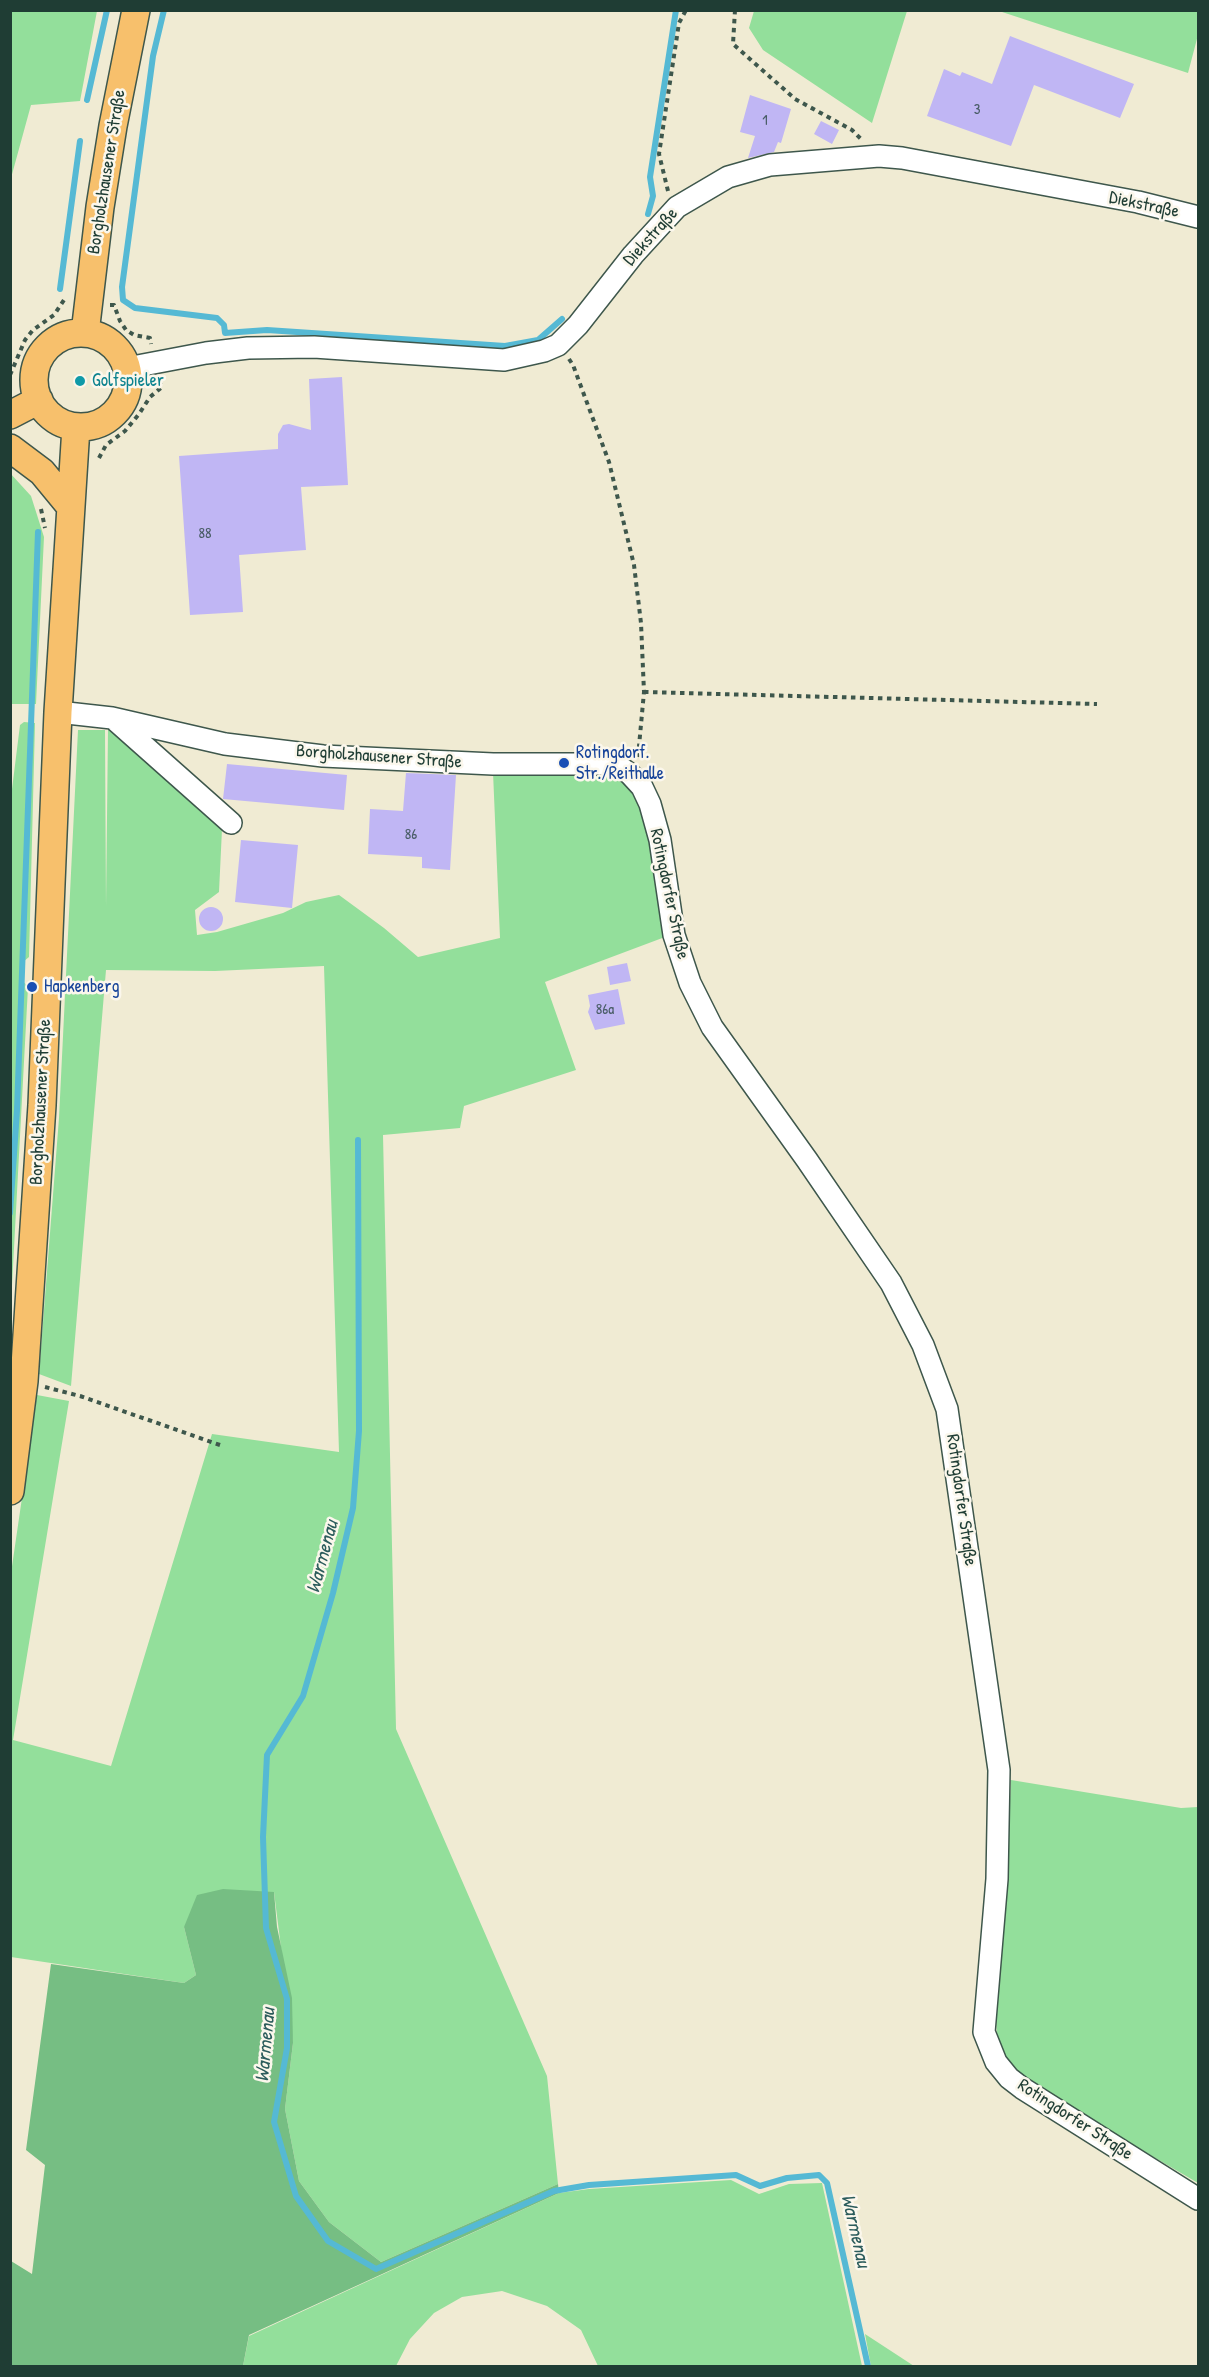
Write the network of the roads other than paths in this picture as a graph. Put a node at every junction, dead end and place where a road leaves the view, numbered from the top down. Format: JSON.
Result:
{"nodes":[{"id":1,"x":136,"y":10,"type":"edge"},
{"id":2,"x":1198,"y":217,"type":"edge"},
{"id":3,"x":85,"y":333,"type":"junction"},
{"id":4,"x":127,"y":368,"type":"junction"},
{"id":5,"x":39,"y":400,"type":"junction"},
{"id":6,"x":10,"y":415,"type":"edge"},
{"id":7,"x":76,"y":427,"type":"junction"},
{"id":8,"x":10,"y":448,"type":"edge"},
{"id":9,"x":70,"y":506,"type":"junction"},
{"id":10,"x":58,"y":712,"type":"junction"},
{"id":11,"x":112,"y":718,"type":"junction"},
{"id":12,"x":630,"y":774,"type":"joint"},
{"id":13,"x":231,"y":823,"type":"dead end"},
{"id":14,"x":10,"y":1491,"type":"edge"},
{"id":15,"x":1198,"y":2199,"type":"edge"}],
"edges":[{"from":1,"to":3,"type":"main road","name":"Borgholzhausener Straße"},
{"from":2,"to":4,"type":"street","name":"Diekstraße"},
{"from":3,"to":4,"type":"main road"},
{"from":3,"to":5,"type":"main road"},
{"from":4,"to":7,"type":"main road"},
{"from":5,"to":6,"type":"main road"},
{"from":5,"to":7,"type":"main road"},
{"from":7,"to":9,"type":"main road","name":"Borgholzhausener Straße"},
{"from":8,"to":9,"type":"main road"},
{"from":9,"to":10,"type":"main road","name":"Borgholzhausener Straße"},
{"from":10,"to":11,"type":"street","name":"Borgholzhausener Straße"},
{"from":10,"to":14,"type":"main road","name":"Borgholzhausener Straße"},
{"from":11,"to":12,"type":"street","name":"Borgholzhausener Straße"},
{"from":11,"to":13,"type":"street"},
{"from":12,"to":15,"type":"street","name":"Rotingdorfer Straße"}]}
